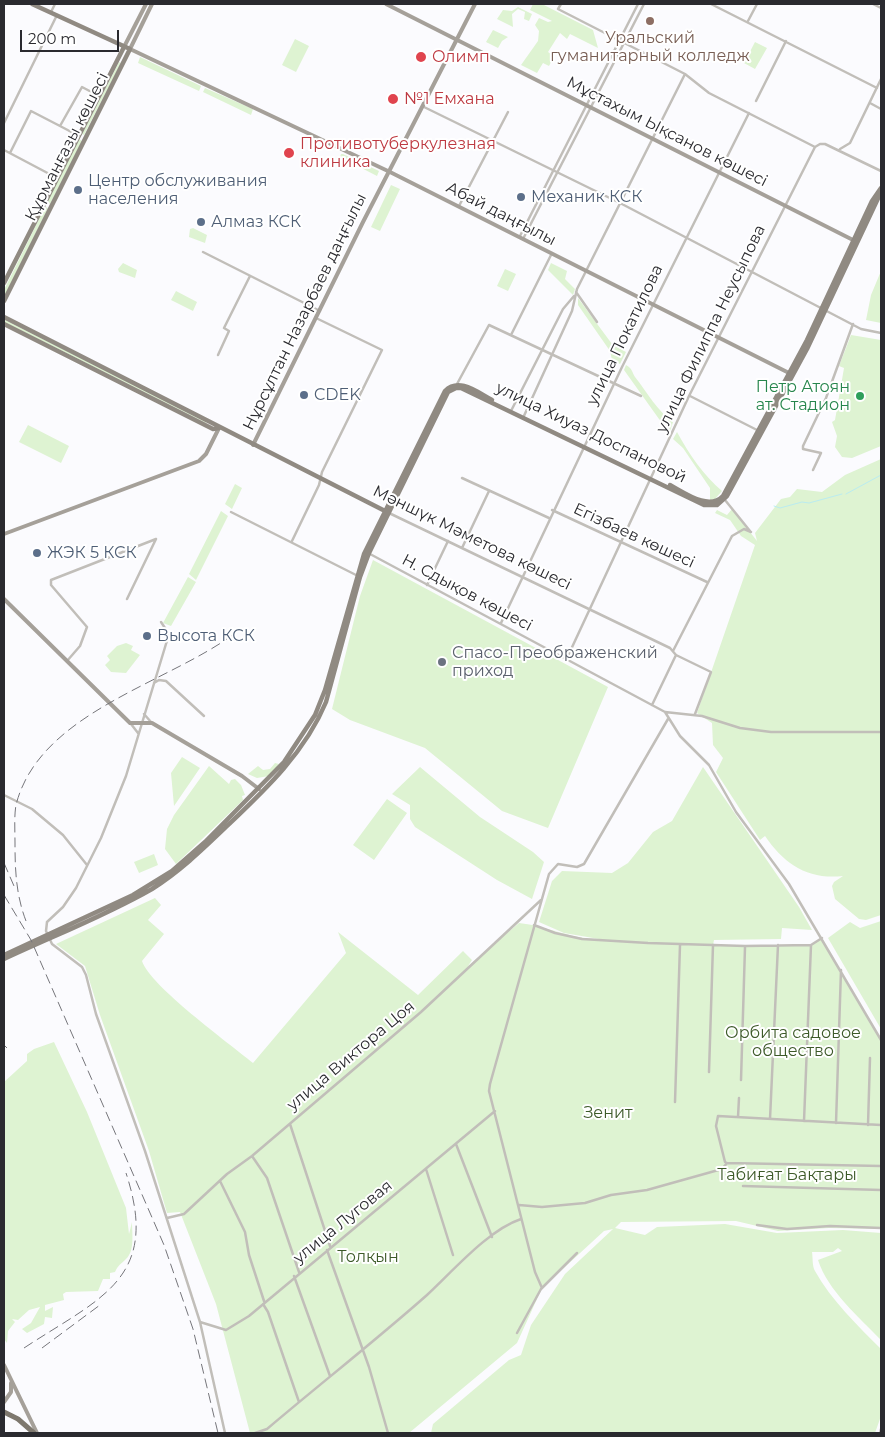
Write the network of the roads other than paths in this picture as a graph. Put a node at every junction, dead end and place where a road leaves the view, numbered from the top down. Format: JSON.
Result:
{"nodes":[{"id":1,"x":32,"y":4,"type":"edge"},
{"id":2,"x":55,"y":4,"type":"edge"},
{"id":3,"x":146,"y":4,"type":"edge"},
{"id":4,"x":152,"y":4,"type":"edge"},
{"id":5,"x":386,"y":4,"type":"edge"},
{"id":6,"x":476,"y":4,"type":"edge"},
{"id":7,"x":561,"y":4,"type":"edge"},
{"id":8,"x":638,"y":4,"type":"edge"},
{"id":9,"x":644,"y":4,"type":"edge"},
{"id":10,"x":711,"y":4,"type":"edge"},
{"id":11,"x":757,"y":4,"type":"edge"},
{"id":12,"x":873,"y":4,"type":"edge"},
{"id":13,"x":881,"y":8,"type":"edge"},
{"id":14,"x":51,"y":12,"type":"junction"},
{"id":15,"x":57,"y":15,"type":"junction"},
{"id":16,"x":748,"y":22,"type":"junction"},
{"id":17,"x":457,"y":40,"type":"junction"},
{"id":18,"x":620,"y":40,"type":"junction"},
{"id":19,"x":786,"y":41,"type":"junction"},
{"id":20,"x":624,"y":42,"type":"junction"},
{"id":21,"x":124,"y":46,"type":"junction"},
{"id":22,"x":130,"y":49,"type":"junction"},
{"id":23,"x":685,"y":74,"type":"junction"},
{"id":24,"x":881,"y":79,"type":"edge"},
{"id":25,"x":877,"y":88,"type":"junction"},
{"id":26,"x":99,"y":96,"type":"junction"},
{"id":27,"x":756,"y":101,"type":"dead end"},
{"id":28,"x":870,"y":103,"type":"junction"},
{"id":29,"x":424,"y":106,"type":"junction"},
{"id":30,"x":588,"y":106,"type":"junction"},
{"id":31,"x":881,"y":109,"type":"edge"},
{"id":32,"x":508,"y":112,"type":"dead end"},
{"id":33,"x":749,"y":113,"type":"junction"},
{"id":34,"x":4,"y":123,"type":"edge"},
{"id":35,"x":60,"y":126,"type":"junction"},
{"id":36,"x":79,"y":136,"type":"junction"},
{"id":37,"x":85,"y":139,"type":"junction"},
{"id":38,"x":652,"y":139,"type":"junction"},
{"id":39,"x":492,"y":140,"type":"junction"},
{"id":40,"x":815,"y":147,"type":"junction"},
{"id":41,"x":836,"y":149,"type":"junction"},
{"id":42,"x":4,"y":150,"type":"edge"},
{"id":43,"x":10,"y":154,"type":"junction"},
{"id":44,"x":553,"y":171,"type":"junction"},
{"id":45,"x":881,"y":171,"type":"edge"},
{"id":46,"x":390,"y":172,"type":"junction"},
{"id":47,"x":557,"y":172,"type":"junction"},
{"id":48,"x":719,"y":172,"type":"junction"},
{"id":49,"x":57,"y":178,"type":"junction"},
{"id":50,"x":881,"y":190,"type":"edge"},
{"id":51,"x":44,"y":203,"type":"junction"},
{"id":52,"x":620,"y":203,"type":"junction"},
{"id":53,"x":459,"y":206,"type":"junction"},
{"id":54,"x":785,"y":206,"type":"junction"},
{"id":55,"x":51,"y":207,"type":"junction"},
{"id":56,"x":521,"y":238,"type":"junction"},
{"id":57,"x":685,"y":239,"type":"junction"},
{"id":58,"x":855,"y":241,"type":"junction"},
{"id":59,"x":203,"y":252,"type":"dead end"},
{"id":60,"x":552,"y":253,"type":"junction"},
{"id":61,"x":587,"y":271,"type":"junction"},
{"id":62,"x":752,"y":271,"type":"junction"},
{"id":63,"x":250,"y":276,"type":"junction"},
{"id":64,"x":4,"y":283,"type":"edge"},
{"id":65,"x":576,"y":294,"type":"junction"},
{"id":66,"x":4,"y":301,"type":"edge"},
{"id":67,"x":653,"y":304,"type":"junction"},
{"id":68,"x":824,"y":309,"type":"junction"},
{"id":69,"x":320,"y":311,"type":"junction"},
{"id":70,"x":4,"y":317,"type":"edge"},
{"id":71,"x":316,"y":318,"type":"junction"},
{"id":72,"x":597,"y":322,"type":"dead end"},
{"id":73,"x":4,"y":324,"type":"edge"},
{"id":74,"x":854,"y":324,"type":"junction"},
{"id":75,"x":881,"y":333,"type":"edge"},
{"id":76,"x":511,"y":335,"type":"junction"},
{"id":77,"x":718,"y":338,"type":"junction"},
{"id":78,"x":541,"y":350,"type":"junction"},
{"id":79,"x":218,"y":355,"type":"dead end"},
{"id":80,"x":552,"y":355,"type":"junction"},
{"id":81,"x":791,"y":374,"type":"junction"},
{"id":82,"x":614,"y":384,"type":"junction"},
{"id":83,"x":457,"y":386,"type":"junction"},
{"id":84,"x":641,"y":396,"type":"dead end"},
{"id":85,"x":689,"y":396,"type":"junction"},
{"id":86,"x":512,"y":411,"type":"junction"},
{"id":87,"x":523,"y":416,"type":"junction"},
{"id":88,"x":219,"y":428,"type":"junction"},
{"id":89,"x":760,"y":432,"type":"junction"},
{"id":90,"x":253,"y":445,"type":"junction"},
{"id":91,"x":584,"y":446,"type":"junction"},
{"id":92,"x":813,"y":470,"type":"dead end"},
{"id":93,"x":320,"y":478,"type":"junction"},
{"id":94,"x":462,"y":478,"type":"dead end"},
{"id":95,"x":650,"y":478,"type":"junction"},
{"id":96,"x":489,"y":490,"type":"junction"},
{"id":97,"x":725,"y":500,"type":"junction"},
{"id":98,"x":552,"y":510,"type":"junction"},
{"id":99,"x":231,"y":512,"type":"dead end"},
{"id":100,"x":387,"y":512,"type":"junction"},
{"id":101,"x":549,"y":518,"type":"junction"},
{"id":102,"x":4,"y":534,"type":"edge"},
{"id":103,"x":448,"y":541,"type":"junction"},
{"id":104,"x":292,"y":542,"type":"junction"},
{"id":105,"x":620,"y":542,"type":"junction"},
{"id":106,"x":462,"y":548,"type":"junction"},
{"id":107,"x":366,"y":553,"type":"junction"},
{"id":108,"x":356,"y":575,"type":"junction"},
{"id":109,"x":524,"y":578,"type":"junction"},
{"id":110,"x":707,"y":582,"type":"junction"},
{"id":111,"x":427,"y":585,"type":"junction"},
{"id":112,"x":4,"y":599,"type":"edge"},
{"id":113,"x":127,"y":599,"type":"dead end"},
{"id":114,"x":589,"y":608,"type":"junction"},
{"id":115,"x":349,"y":609,"type":"junction"},
{"id":116,"x":161,"y":622,"type":"dead end"},
{"id":117,"x":501,"y":623,"type":"junction"},
{"id":118,"x":673,"y":651,"type":"junction"},
{"id":119,"x":676,"y":655,"type":"junction"},
{"id":120,"x":567,"y":658,"type":"junction"},
{"id":121,"x":66,"y":662,"type":"junction"},
{"id":122,"x":154,"y":683,"type":"junction"},
{"id":123,"x":652,"y":705,"type":"junction"},
{"id":124,"x":665,"y":712,"type":"junction"},
{"id":125,"x":144,"y":714,"type":"junction"},
{"id":126,"x":695,"y":714,"type":"junction"},
{"id":127,"x":204,"y":716,"type":"dead end"},
{"id":128,"x":668,"y":718,"type":"junction"},
{"id":129,"x":130,"y":723,"type":"junction"},
{"id":130,"x":141,"y":723,"type":"junction"},
{"id":131,"x":152,"y":723,"type":"junction"},
{"id":132,"x":881,"y":732,"type":"edge"},
{"id":133,"x":138,"y":734,"type":"junction"},
{"id":134,"x":261,"y":790,"type":"junction"},
{"id":135,"x":4,"y":795,"type":"edge"},
{"id":136,"x":87,"y":865,"type":"junction"},
{"id":137,"x":542,"y":899,"type":"junction"},
{"id":138,"x":534,"y":925,"type":"junction"},
{"id":139,"x":55,"y":933,"type":"junction"},
{"id":140,"x":822,"y":938,"type":"junction"},
{"id":141,"x":680,"y":945,"type":"junction"},
{"id":142,"x":713,"y":945,"type":"junction"},
{"id":143,"x":778,"y":945,"type":"junction"},
{"id":144,"x":811,"y":945,"type":"junction"},
{"id":145,"x":745,"y":946,"type":"junction"},
{"id":146,"x":4,"y":955,"type":"edge"},
{"id":147,"x":4,"y":959,"type":"edge"},
{"id":148,"x":841,"y":969,"type":"junction"},
{"id":149,"x":881,"y":1040,"type":"edge"},
{"id":150,"x":870,"y":1058,"type":"dead end"},
{"id":151,"x":708,"y":1072,"type":"dead end"},
{"id":152,"x":741,"y":1080,"type":"dead end"},
{"id":153,"x":739,"y":1098,"type":"dead end"},
{"id":154,"x":675,"y":1102,"type":"dead end"},
{"id":155,"x":495,"y":1111,"type":"junction"},
{"id":156,"x":738,"y":1117,"type":"junction"},
{"id":157,"x":770,"y":1118,"type":"junction"},
{"id":158,"x":804,"y":1121,"type":"junction"},
{"id":159,"x":836,"y":1123,"type":"junction"},
{"id":160,"x":290,"y":1124,"type":"junction"},
{"id":161,"x":868,"y":1125,"type":"junction"},
{"id":162,"x":881,"y":1126,"type":"edge"},
{"id":163,"x":456,"y":1144,"type":"junction"},
{"id":164,"x":252,"y":1156,"type":"junction"},
{"id":165,"x":727,"y":1163,"type":"junction"},
{"id":166,"x":881,"y":1166,"type":"edge"},
{"id":167,"x":426,"y":1169,"type":"junction"},
{"id":168,"x":220,"y":1181,"type":"junction"},
{"id":169,"x":743,"y":1186,"type":"dead end"},
{"id":170,"x":881,"y":1190,"type":"edge"},
{"id":171,"x":519,"y":1205,"type":"junction"},
{"id":172,"x":167,"y":1218,"type":"junction"},
{"id":173,"x":521,"y":1219,"type":"junction"},
{"id":174,"x":757,"y":1225,"type":"dead end"},
{"id":175,"x":881,"y":1228,"type":"edge"},
{"id":176,"x":492,"y":1237,"type":"junction"},
{"id":177,"x":330,"y":1246,"type":"junction"},
{"id":178,"x":327,"y":1250,"type":"junction"},
{"id":179,"x":577,"y":1253,"type":"dead end"},
{"id":180,"x":453,"y":1255,"type":"dead end"},
{"id":181,"x":300,"y":1272,"type":"junction"},
{"id":182,"x":294,"y":1276,"type":"junction"},
{"id":183,"x":542,"y":1288,"type":"junction"},
{"id":184,"x":264,"y":1303,"type":"junction"},
{"id":185,"x":200,"y":1322,"type":"junction"},
{"id":186,"x":517,"y":1333,"type":"dead end"},
{"id":187,"x":362,"y":1349,"type":"junction"},
{"id":188,"x":4,"y":1365,"type":"edge"},
{"id":189,"x":330,"y":1376,"type":"junction"},
{"id":190,"x":11,"y":1381,"type":"junction"},
{"id":191,"x":4,"y":1402,"type":"edge"},
{"id":192,"x":299,"y":1402,"type":"junction"},
{"id":193,"x":4,"y":1412,"type":"edge"},
{"id":194,"x":881,"y":1429,"type":"edge"},
{"id":195,"x":36,"y":1433,"type":"edge"},
{"id":196,"x":225,"y":1433,"type":"edge"},
{"id":197,"x":255,"y":1433,"type":"edge"},
{"id":198,"x":388,"y":1433,"type":"edge"},
{"id":199,"x":880,"y":1433,"type":"edge"}],
"edges":[{"from":1,"to":14,"type":"main road","name":"Абай даңғылы"},
{"from":2,"to":14,"type":"street"},
{"from":3,"to":21,"type":"main road"},
{"from":4,"to":22,"type":"main road","name":"Құрманғазы көшесі"},
{"from":5,"to":17,"type":"main road","name":"Мұстахым Ықсанов көшесі"},
{"from":6,"to":17,"type":"main road","name":"Нұрсұлтан Назарбаев даңғылы"},
{"from":7,"to":18,"type":"street"},
{"from":8,"to":18,"type":"street"},
{"from":9,"to":20,"type":"street"},
{"from":10,"to":16,"type":"street"},
{"from":11,"to":16,"type":"street"},
{"from":12,"to":13,"type":"street"},
{"from":14,"to":15,"type":"main road","name":"Абай даңғылы"},
{"from":15,"to":21,"type":"main road","name":"Абай даңғылы"},
{"from":15,"to":34,"type":"street"},
{"from":16,"to":19,"type":"street"},
{"from":17,"to":29,"type":"main road","name":"Нұрсұлтан Назарбаев даңғылы"},
{"from":17,"to":30,"type":"main road","name":"Мұстахым Ықсанов көшесі"},
{"from":18,"to":20,"type":"street"},
{"from":18,"to":30,"type":"street"},
{"from":19,"to":25,"type":"street"},
{"from":19,"to":27,"type":"street"},
{"from":20,"to":23,"type":"street"},
{"from":20,"to":30,"type":"street"},
{"from":21,"to":22,"type":"main road","name":"Абай даңғылы"},
{"from":21,"to":26,"type":"main road","name":"Құрманғазы көшесі"},
{"from":22,"to":37,"type":"main road","name":"Құрманғазы көшесі"},
{"from":22,"to":46,"type":"main road","name":"Абай даңғылы"},
{"from":23,"to":33,"type":"street"},
{"from":23,"to":38,"type":"street"},
{"from":24,"to":25,"type":"street"},
{"from":25,"to":28,"type":"street"},
{"from":26,"to":35,"type":"street"},
{"from":26,"to":36,"type":"main road","name":"Құрманғазы көшесі"},
{"from":28,"to":31,"type":"street"},
{"from":28,"to":41,"type":"street"},
{"from":29,"to":39,"type":"street"},
{"from":29,"to":46,"type":"main road","name":"Нұрсұлтан Назарбаев даңғылы"},
{"from":30,"to":38,"type":"main road","name":"Мұстахым Ықсанов көшесі"},
{"from":30,"to":44,"type":"street"},
{"from":30,"to":47,"type":"street"},
{"from":32,"to":39,"type":"street"},
{"from":33,"to":40,"type":"street"},
{"from":33,"to":48,"type":"street","name":"улица Покатилова"},
{"from":35,"to":36,"type":"street"},
{"from":35,"to":43,"type":"street"},
{"from":36,"to":37,"type":"main road"},
{"from":36,"to":49,"type":"main road","name":"Құрманғазы көшесі"},
{"from":37,"to":55,"type":"main road","name":"Құрманғазы көшесі"},
{"from":38,"to":48,"type":"main road","name":"Мұстахым Ықсанов көшесі"},
{"from":38,"to":52,"type":"street"},
{"from":39,"to":44,"type":"street"},
{"from":39,"to":53,"type":"street"},
{"from":40,"to":41,"type":"street"},
{"from":40,"to":54,"type":"street","name":"улица Филиппа Неусыпова"},
{"from":41,"to":45,"type":"street"},
{"from":42,"to":43,"type":"street"},
{"from":43,"to":49,"type":"street"},
{"from":44,"to":47,"type":"street"},
{"from":44,"to":56,"type":"street"},
{"from":46,"to":53,"type":"main road","name":"Абай даңғылы"},
{"from":46,"to":69,"type":"main road","name":"Нұрсұлтан Назарбаев даңғылы"},
{"from":47,"to":52,"type":"street"},
{"from":47,"to":56,"type":"street"},
{"from":48,"to":54,"type":"main road","name":"Мұстахым Ықсанов көшесі"},
{"from":48,"to":57,"type":"street","name":"улица Покатилова"},
{"from":49,"to":51,"type":"main road","name":"Құрманғазы көшесі"},
{"from":50,"to":58,"type":"main road"},
{"from":51,"to":55,"type":"main road"},
{"from":51,"to":64,"type":"main road","name":"Құрманғазы көшесі"},
{"from":52,"to":57,"type":"street"},
{"from":52,"to":61,"type":"street"},
{"from":53,"to":56,"type":"main road","name":"Абай даңғылы"},
{"from":54,"to":58,"type":"main road","name":"Мұстахым Ықсанов көшесі"},
{"from":54,"to":62,"type":"street","name":"улица Филиппа Неусыпова"},
{"from":55,"to":66,"type":"main road","name":"Құрманғазы көшесі"},
{"from":56,"to":60,"type":"main road","name":"Абай даңғылы"},
{"from":57,"to":62,"type":"street"},
{"from":57,"to":67,"type":"street","name":"улица Покатилова"},
{"from":58,"to":68,"type":"main road"},
{"from":59,"to":63,"type":"street"},
{"from":60,"to":61,"type":"main road","name":"Абай даңғылы"},
{"from":60,"to":76,"type":"street"},
{"from":61,"to":65,"type":"street"},
{"from":61,"to":67,"type":"main road","name":"Абай даңғылы"},
{"from":62,"to":68,"type":"street"},
{"from":62,"to":77,"type":"street","name":"улица Филиппа Неусыпова"},
{"from":63,"to":69,"type":"street"},
{"from":63,"to":79,"type":"street"},
{"from":65,"to":72,"type":"street"},
{"from":65,"to":78,"type":"street"},
{"from":65,"to":80,"type":"street"},
{"from":67,"to":77,"type":"main road","name":"Абай даңғылы"},
{"from":67,"to":82,"type":"street","name":"улица Покатилова"},
{"from":68,"to":74,"type":"street"},
{"from":68,"to":81,"type":"main road"},
{"from":69,"to":71,"type":"main road","name":"Нұрсұлтан Назарбаев даңғылы"},
{"from":70,"to":88,"type":"main road","name":"Мәншүк Мәметова көшесі"},
{"from":71,"to":90,"type":"main road","name":"Нұрсұлтан Назарбаев даңғылы"},
{"from":71,"to":93,"type":"street"},
{"from":73,"to":88,"type":"main road","name":"Мәншүк Мәметова көшесі"},
{"from":74,"to":75,"type":"street"},
{"from":74,"to":92,"type":"street"},
{"from":76,"to":78,"type":"street"},
{"from":76,"to":83,"type":"street"},
{"from":77,"to":81,"type":"main road","name":"Абай даңғылы"},
{"from":77,"to":85,"type":"street","name":"улица Филиппа Неусыпова"},
{"from":78,"to":80,"type":"street"},
{"from":78,"to":86,"type":"street"},
{"from":80,"to":82,"type":"street"},
{"from":80,"to":87,"type":"street"},
{"from":81,"to":89,"type":"main road"},
{"from":82,"to":84,"type":"street"},
{"from":82,"to":91,"type":"street","name":"улица Покатилова"},
{"from":83,"to":86,"type":"main road","name":"улица Хиуаз Доспановой"},
{"from":83,"to":100,"type":"main road"},
{"from":85,"to":89,"type":"street"},
{"from":85,"to":95,"type":"street","name":"улица Филиппа Неусыпова"},
{"from":86,"to":87,"type":"main road","name":"улица Хиуаз Доспановой"},
{"from":87,"to":91,"type":"main road","name":"улица Хиуаз Доспановой"},
{"from":88,"to":90,"type":"main road","name":"Мәншүк Мәметова көшесі"},
{"from":88,"to":102,"type":"main road"},
{"from":89,"to":95,"type":"main road","name":"улица Хиуаз Доспановой"},
{"from":89,"to":97,"type":"main road"},
{"from":90,"to":93,"type":"main road","name":"Мәншүк Мәметова көшесі"},
{"from":91,"to":95,"type":"main road","name":"улица Хиуаз Доспановой"},
{"from":91,"to":98,"type":"street","name":"улица Покатилова"},
{"from":93,"to":100,"type":"main road","name":"Мәншүк Мәметова көшесі"},
{"from":93,"to":104,"type":"street"},
{"from":94,"to":96,"type":"street","name":"Егізбаев көшесі"},
{"from":95,"to":97,"type":"main road","name":"улица Хиуаз Доспановой"},
{"from":95,"to":105,"type":"street","name":"улица Филиппа Неусыпова"},
{"from":96,"to":101,"type":"street","name":"Егізбаев көшесі"},
{"from":96,"to":106,"type":"street"},
{"from":97,"to":110,"type":"street"},
{"from":98,"to":101,"type":"street","name":"улица Покатилова"},
{"from":98,"to":105,"type":"street","name":"Егізбаев көшесі"},
{"from":99,"to":104,"type":"street"},
{"from":100,"to":103,"type":"street","name":"Мәншүк Мәметова көшесі"},
{"from":100,"to":107,"type":"main road"},
{"from":101,"to":109,"type":"street","name":"улица Покатилова"},
{"from":103,"to":106,"type":"street","name":"Мәншүк Мәметова көшесі"},
{"from":103,"to":111,"type":"street"},
{"from":104,"to":108,"type":"street"},
{"from":105,"to":110,"type":"street","name":"Егізбаев көшесі"},
{"from":105,"to":114,"type":"street","name":"улица Филиппа Неусыпова"},
{"from":106,"to":109,"type":"street","name":"Мәншүк Мәметова көшесі"},
{"from":107,"to":108,"type":"main road"},
{"from":107,"to":111,"type":"street","name":"Н. Сдықов көшесі"},
{"from":107,"to":115,"type":"main road"},
{"from":108,"to":115,"type":"main road"},
{"from":109,"to":114,"type":"street","name":"Мәншүк Мәметова көшесі"},
{"from":109,"to":117,"type":"street","name":"улица Покатилова"},
{"from":110,"to":118,"type":"street"},
{"from":111,"to":117,"type":"street","name":"Н. Сдықов көшесі"},
{"from":112,"to":121,"type":"main road"},
{"from":113,"to":121,"type":"street"},
{"from":114,"to":118,"type":"street","name":"Мәншүк Мәметова көшесі"},
{"from":114,"to":120,"type":"street","name":"улица Филиппа Неусыпова"},
{"from":115,"to":134,"type":"main road"},
{"from":116,"to":122,"type":"street"},
{"from":117,"to":120,"type":"street","name":"Н. Сдықов көшесі"},
{"from":118,"to":119,"type":"street","name":"Мәншүк Мәметова көшесі"},
{"from":119,"to":123,"type":"street"},
{"from":119,"to":126,"type":"street","name":"Мәншүк Мәметова көшесі"},
{"from":120,"to":123,"type":"street","name":"Н. Сдықов көшесі"},
{"from":121,"to":129,"type":"main road"},
{"from":122,"to":125,"type":"street"},
{"from":122,"to":127,"type":"street"},
{"from":123,"to":124,"type":"street","name":"Н. Сдықов көшесі"},
{"from":124,"to":126,"type":"street"},
{"from":124,"to":128,"type":"street"},
{"from":125,"to":130,"type":"street"},
{"from":125,"to":131,"type":"street"},
{"from":126,"to":132,"type":"street"},
{"from":128,"to":137,"type":"street"},
{"from":128,"to":140,"type":"street"},
{"from":129,"to":130,"type":"main road"},
{"from":129,"to":133,"type":"street"},
{"from":130,"to":131,"type":"main road"},
{"from":130,"to":133,"type":"street"},
{"from":131,"to":134,"type":"main road"},
{"from":133,"to":136,"type":"street"},
{"from":134,"to":139,"type":"main road"},
{"from":135,"to":136,"type":"street"},
{"from":136,"to":172,"type":"street"},
{"from":137,"to":138,"type":"street"},
{"from":137,"to":160,"type":"street","name":"улица Виктора Цоя"},
{"from":138,"to":141,"type":"street"},
{"from":138,"to":155,"type":"street"},
{"from":139,"to":146,"type":"main road"},
{"from":139,"to":147,"type":"main road"},
{"from":140,"to":144,"type":"street"},
{"from":140,"to":148,"type":"street"},
{"from":141,"to":142,"type":"street"},
{"from":141,"to":154,"type":"street"},
{"from":142,"to":145,"type":"street"},
{"from":142,"to":151,"type":"street"},
{"from":143,"to":144,"type":"street"},
{"from":143,"to":145,"type":"street"},
{"from":143,"to":157,"type":"street"},
{"from":144,"to":158,"type":"street"},
{"from":145,"to":152,"type":"street"},
{"from":148,"to":149,"type":"street"},
{"from":148,"to":159,"type":"street"},
{"from":150,"to":161,"type":"street"},
{"from":153,"to":156,"type":"street"},
{"from":155,"to":163,"type":"street","name":"улица Луговая"},
{"from":155,"to":171,"type":"street"},
{"from":156,"to":157,"type":"street"},
{"from":156,"to":165,"type":"street"},
{"from":157,"to":158,"type":"street"},
{"from":158,"to":159,"type":"street"},
{"from":159,"to":161,"type":"street"},
{"from":160,"to":164,"type":"street","name":"улица Виктора Цоя"},
{"from":160,"to":177,"type":"street"},
{"from":161,"to":162,"type":"street"},
{"from":163,"to":167,"type":"street","name":"улица Луговая"},
{"from":163,"to":176,"type":"street"},
{"from":164,"to":168,"type":"street","name":"улица Виктора Цоя"},
{"from":164,"to":181,"type":"street"},
{"from":165,"to":166,"type":"street"},
{"from":165,"to":171,"type":"street"},
{"from":167,"to":177,"type":"street","name":"улица Луговая"},
{"from":167,"to":180,"type":"street"},
{"from":168,"to":172,"type":"street","name":"улица Виктора Цоя"},
{"from":168,"to":184,"type":"street"},
{"from":169,"to":170,"type":"street"},
{"from":171,"to":173,"type":"street"},
{"from":172,"to":185,"type":"street"},
{"from":173,"to":176,"type":"street"},
{"from":173,"to":183,"type":"street"},
{"from":174,"to":175,"type":"street"},
{"from":176,"to":187,"type":"street"},
{"from":177,"to":178,"type":"street","name":"улица Луговая"},
{"from":178,"to":181,"type":"street","name":"улица Луговая"},
{"from":178,"to":187,"type":"street"},
{"from":179,"to":183,"type":"street"},
{"from":181,"to":182,"type":"street","name":"улица Луговая"},
{"from":182,"to":184,"type":"street","name":"улица Луговая"},
{"from":182,"to":189,"type":"street"},
{"from":183,"to":186,"type":"street"},
{"from":184,"to":185,"type":"street","name":"улица Луговая"},
{"from":184,"to":192,"type":"street"},
{"from":185,"to":196,"type":"street"},
{"from":187,"to":189,"type":"street"},
{"from":187,"to":198,"type":"street"},
{"from":188,"to":190,"type":"main road"},
{"from":189,"to":192,"type":"street"},
{"from":190,"to":191,"type":"main road"},
{"from":190,"to":195,"type":"main road"},
{"from":192,"to":197,"type":"street"},
{"from":193,"to":195,"type":"highway"},
{"from":194,"to":199,"type":"street"}]}
